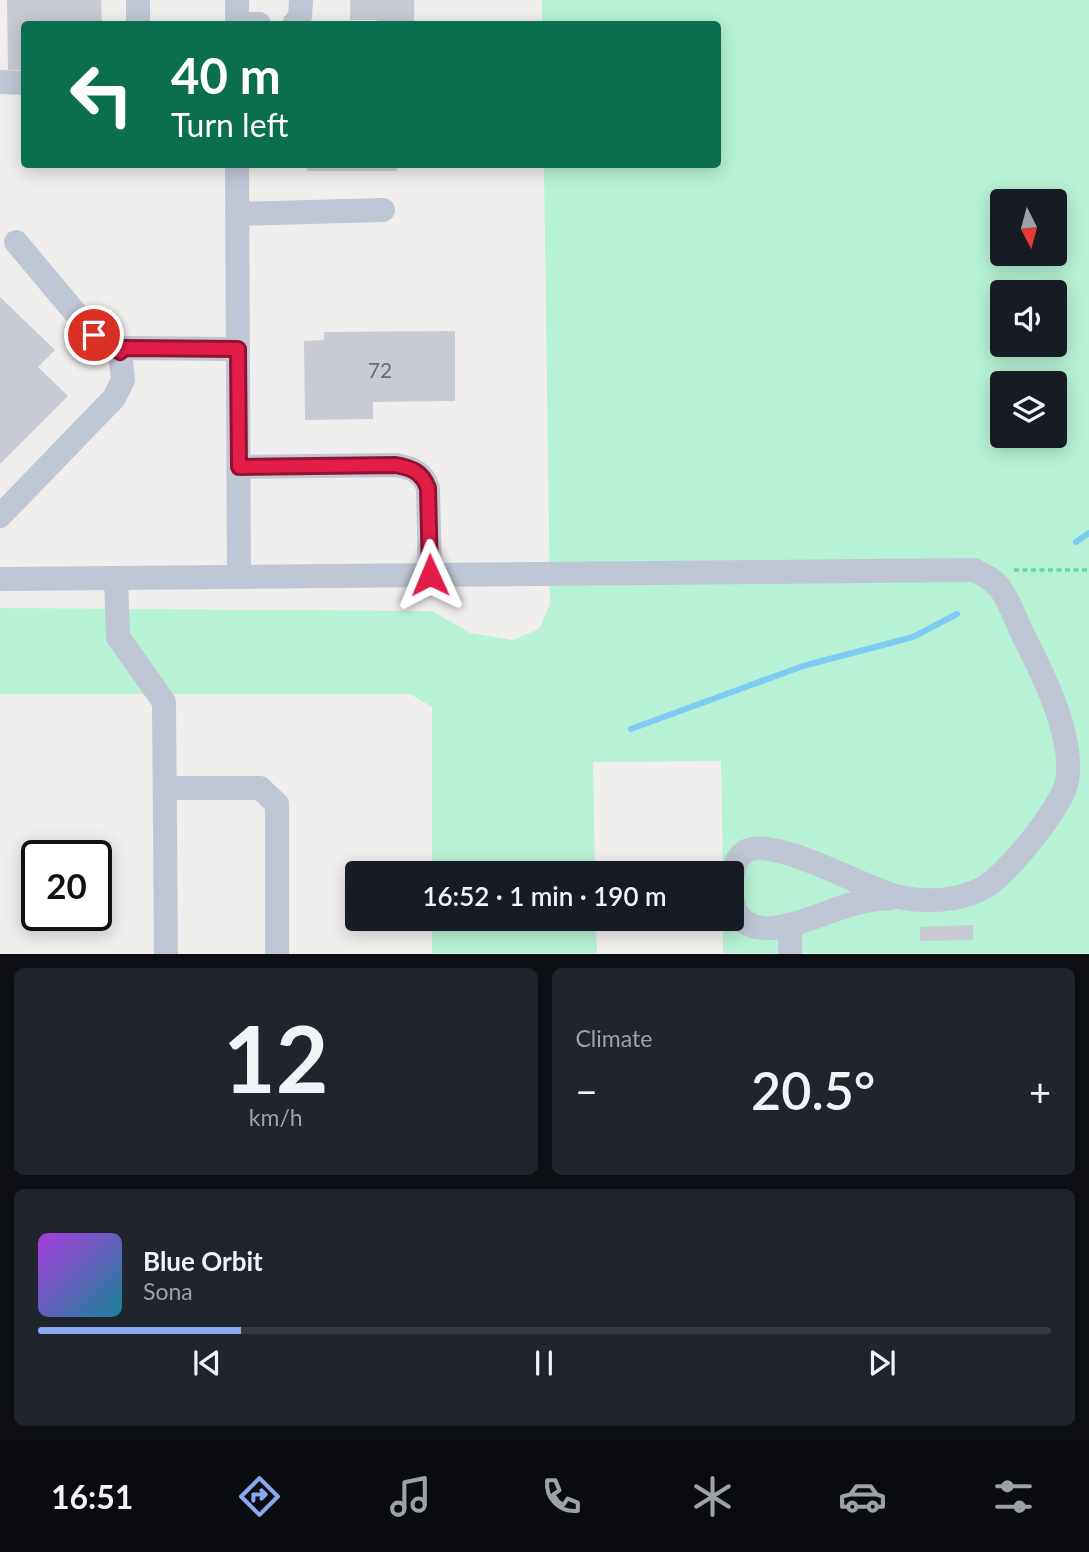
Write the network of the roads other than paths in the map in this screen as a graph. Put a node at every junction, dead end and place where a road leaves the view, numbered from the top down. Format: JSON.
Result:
{"nodes":[{"id":1,"x":138,"y":0,"type":"edge"},
{"id":2,"x":237,"y":0,"type":"edge"},
{"id":3,"x":301,"y":0,"type":"edge"},
{"id":4,"x":138,"y":21,"type":"edge"},
{"id":5,"x":237,"y":21,"type":"edge"},
{"id":6,"x":297,"y":21,"type":"edge"},
{"id":7,"x":0,"y":82,"type":"edge"},
{"id":8,"x":21,"y":83,"type":"edge"},
{"id":9,"x":237,"y":168,"type":"edge"},
{"id":10,"x":383,"y":210,"type":"dead end"},
{"id":11,"x":237,"y":215,"type":"junction"},
{"id":12,"x":16,"y":242,"type":"dead end"},
{"id":13,"x":238,"y":349,"type":"junction"},
{"id":14,"x":120,"y":352,"type":"junction"},
{"id":15,"x":239,"y":467,"type":"junction"},
{"id":16,"x":0,"y":516,"type":"edge"},
{"id":17,"x":430,"y":575,"type":"junction"},
{"id":18,"x":239,"y":577,"type":"junction"},
{"id":19,"x":116,"y":578,"type":"junction"},
{"id":20,"x":0,"y":579,"type":"edge"},
{"id":21,"x":166,"y":788,"type":"junction"},
{"id":22,"x":736,"y":861,"type":"edge"},
{"id":23,"x":898,"y":897,"type":"junction"},
{"id":24,"x":744,"y":923,"type":"edge"},
{"id":25,"x":790,"y":929,"type":"junction"},
{"id":26,"x":166,"y":954,"type":"edge"},
{"id":27,"x":277,"y":954,"type":"edge"},
{"id":28,"x":790,"y":954,"type":"edge"}],
"edges":[{"from":1,"to":4,"type":"street"},
{"from":2,"to":5,"type":"street"},
{"from":3,"to":6,"type":"street"},
{"from":7,"to":8,"type":"street"},
{"from":9,"to":11,"type":"street"},
{"from":10,"to":11,"type":"street"},
{"from":11,"to":13,"type":"street"},
{"from":12,"to":14,"type":"street"},
{"from":13,"to":14,"type":"street"},
{"from":13,"to":15,"type":"street"},
{"from":14,"to":16,"type":"street"},
{"from":15,"to":17,"type":"street"},
{"from":15,"to":18,"type":"street"},
{"from":17,"to":18,"type":"street"},
{"from":17,"to":23,"type":"street"},
{"from":18,"to":19,"type":"street"},
{"from":19,"to":20,"type":"street"},
{"from":19,"to":21,"type":"street"},
{"from":21,"to":26,"type":"street"},
{"from":21,"to":27,"type":"street"},
{"from":22,"to":23,"type":"street"},
{"from":23,"to":25,"type":"street"},
{"from":24,"to":25,"type":"street"},
{"from":25,"to":28,"type":"street"}]}
